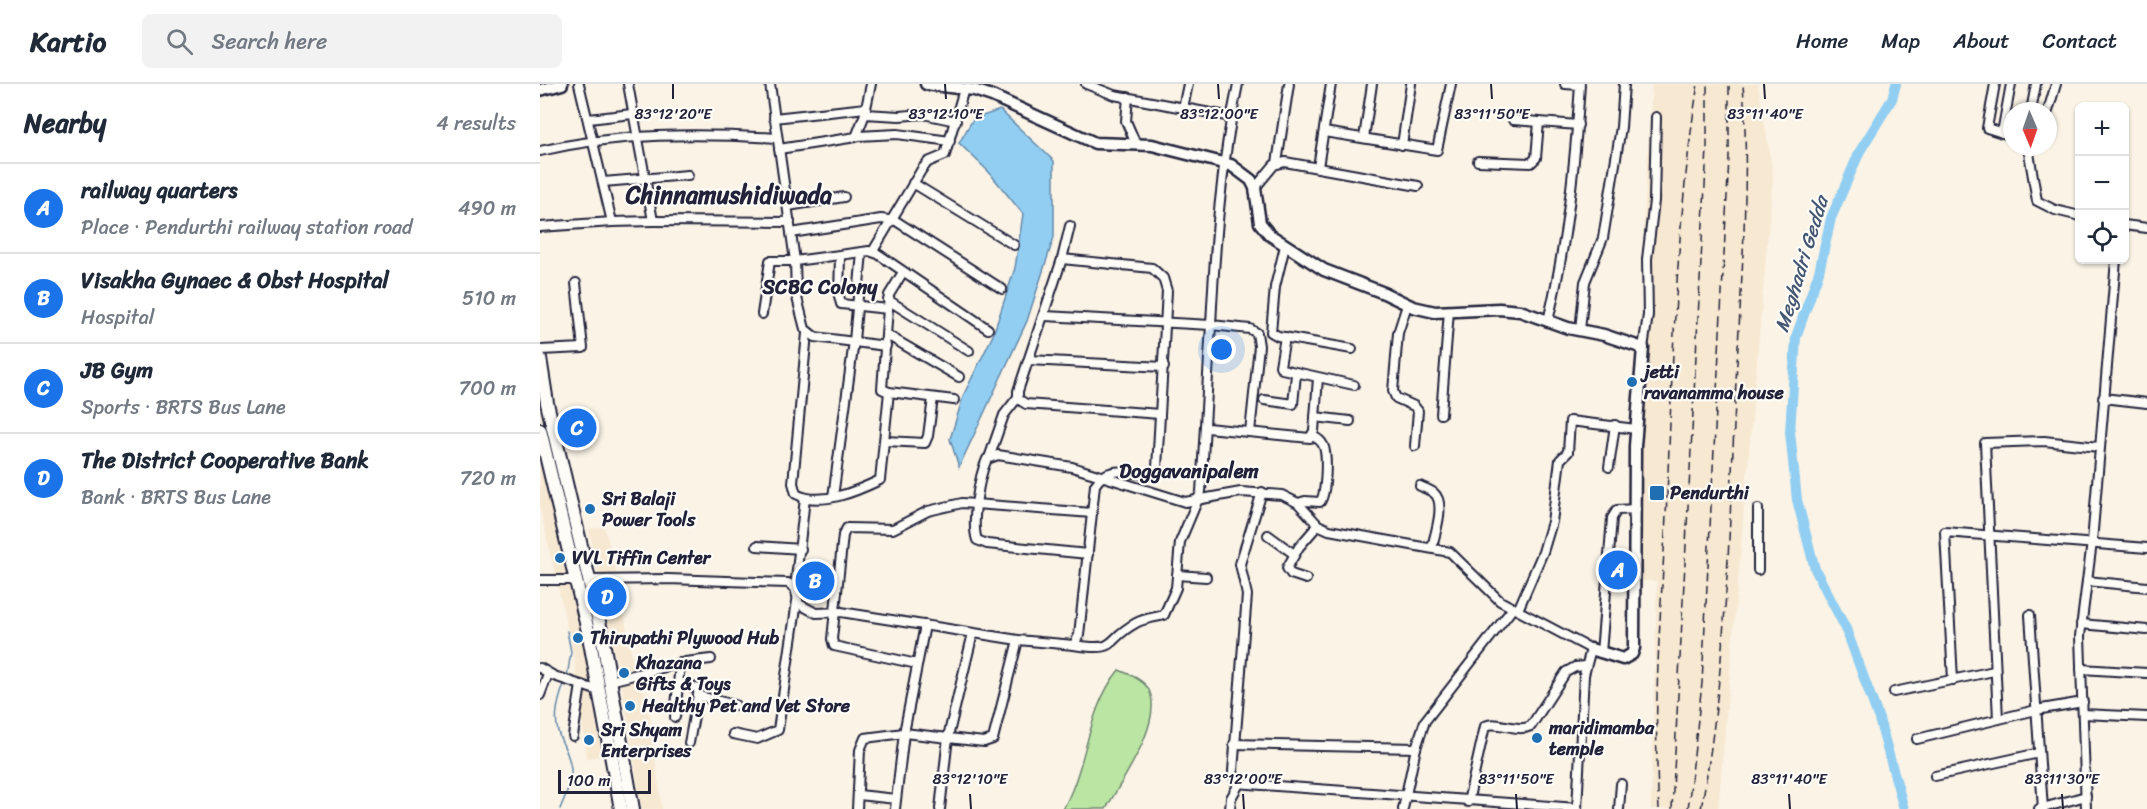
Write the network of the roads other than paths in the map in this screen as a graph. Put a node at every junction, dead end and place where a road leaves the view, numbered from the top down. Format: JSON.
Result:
{"nodes":[{"id":1,"x":562,"y":84,"type":"edge"},
{"id":2,"x":579,"y":84,"type":"edge"},
{"id":3,"x":628,"y":84,"type":"edge"},
{"id":4,"x":770,"y":84,"type":"edge"},
{"id":5,"x":871,"y":84,"type":"edge"},
{"id":6,"x":926,"y":84,"type":"edge"},
{"id":7,"x":1086,"y":84,"type":"edge"},
{"id":8,"x":1188,"y":84,"type":"edge"},
{"id":9,"x":1238,"y":84,"type":"edge"},
{"id":10,"x":1289,"y":84,"type":"edge"},
{"id":11,"x":1331,"y":84,"type":"edge"},
{"id":12,"x":1372,"y":84,"type":"edge"},
{"id":13,"x":1411,"y":84,"type":"edge"},
{"id":14,"x":1451,"y":84,"type":"edge"},
{"id":15,"x":1565,"y":84,"type":"edge"},
{"id":16,"x":1624,"y":84,"type":"edge"},
{"id":17,"x":1995,"y":84,"type":"edge"},
{"id":18,"x":2011,"y":84,"type":"edge"},
{"id":19,"x":2036,"y":84,"type":"edge"},
{"id":20,"x":2056,"y":84,"type":"edge"},
{"id":21,"x":1579,"y":85,"type":"edge"},
{"id":22,"x":972,"y":88,"type":"edge"},
{"id":23,"x":540,"y":90,"type":"edge"},
{"id":24,"x":1128,"y":97,"type":"junction"},
{"id":25,"x":2033,"y":102,"type":"edge"},
{"id":26,"x":2051,"y":102,"type":"edge"},
{"id":27,"x":1183,"y":108,"type":"junction"},
{"id":28,"x":865,"y":111,"type":"junction"},
{"id":29,"x":632,"y":114,"type":"junction"},
{"id":30,"x":1232,"y":117,"type":"junction"},
{"id":31,"x":1656,"y":117,"type":"dead end"},
{"id":32,"x":589,"y":118,"type":"junction"},
{"id":33,"x":774,"y":118,"type":"junction"},
{"id":34,"x":1513,"y":120,"type":"dead end"},
{"id":35,"x":956,"y":121,"type":"junction"},
{"id":36,"x":1539,"y":122,"type":"junction"},
{"id":37,"x":1578,"y":125,"type":"junction"},
{"id":38,"x":1324,"y":132,"type":"junction"},
{"id":39,"x":2002,"y":133,"type":"joint"},
{"id":40,"x":858,"y":136,"type":"junction"},
{"id":41,"x":637,"y":137,"type":"junction"},
{"id":42,"x":777,"y":138,"type":"junction"},
{"id":43,"x":1364,"y":138,"type":"junction"},
{"id":44,"x":594,"y":141,"type":"junction"},
{"id":45,"x":950,"y":141,"type":"junction"},
{"id":46,"x":1136,"y":144,"type":"junction"},
{"id":47,"x":1402,"y":145,"type":"junction"},
{"id":48,"x":779,"y":149,"type":"junction"},
{"id":49,"x":540,"y":151,"type":"edge"},
{"id":50,"x":2030,"y":156,"type":"edge"},
{"id":51,"x":1478,"y":161,"type":"dead end"},
{"id":52,"x":1222,"y":163,"type":"junction"},
{"id":53,"x":1277,"y":163,"type":"junction"},
{"id":54,"x":1318,"y":167,"type":"junction"},
{"id":55,"x":688,"y":175,"type":"dead end"},
{"id":56,"x":646,"y":180,"type":"junction"},
{"id":57,"x":603,"y":182,"type":"junction"},
{"id":58,"x":913,"y":183,"type":"junction"},
{"id":59,"x":1418,"y":186,"type":"dead end"},
{"id":60,"x":1255,"y":188,"type":"junction"},
{"id":61,"x":844,"y":197,"type":"dead end"},
{"id":62,"x":788,"y":206,"type":"junction"},
{"id":63,"x":2075,"y":215,"type":"edge"},
{"id":64,"x":891,"y":220,"type":"junction"},
{"id":65,"x":653,"y":221,"type":"junction"},
{"id":66,"x":612,"y":222,"type":"junction"},
{"id":67,"x":790,"y":222,"type":"junction"},
{"id":68,"x":1070,"y":226,"type":"dead end"},
{"id":69,"x":2129,"y":226,"type":"edge"},
{"id":70,"x":540,"y":227,"type":"edge"},
{"id":71,"x":2147,"y":228,"type":"edge"},
{"id":72,"x":791,"y":233,"type":"junction"},
{"id":73,"x":1014,"y":245,"type":"dead end"},
{"id":74,"x":1286,"y":246,"type":"junction"},
{"id":75,"x":862,"y":252,"type":"junction"},
{"id":76,"x":873,"y":252,"type":"junction"},
{"id":77,"x":840,"y":255,"type":"junction"},
{"id":78,"x":1062,"y":259,"type":"junction"},
{"id":79,"x":795,"y":261,"type":"junction"},
{"id":80,"x":2116,"y":264,"type":"edge"},
{"id":81,"x":903,"y":272,"type":"junction"},
{"id":82,"x":576,"y":283,"type":"dead end"},
{"id":83,"x":1002,"y":289,"type":"dead end"},
{"id":84,"x":888,"y":304,"type":"junction"},
{"id":85,"x":1407,"y":305,"type":"junction"},
{"id":86,"x":858,"y":307,"type":"junction"},
{"id":87,"x":1449,"y":311,"type":"junction"},
{"id":88,"x":762,"y":314,"type":"dead end"},
{"id":89,"x":1045,"y":316,"type":"junction"},
{"id":90,"x":1548,"y":321,"type":"junction"},
{"id":91,"x":1166,"y":323,"type":"junction"},
{"id":92,"x":1211,"y":325,"type":"junction"},
{"id":93,"x":988,"y":329,"type":"dead end"},
{"id":94,"x":1580,"y":330,"type":"junction"},
{"id":95,"x":807,"y":333,"type":"junction"},
{"id":96,"x":887,"y":335,"type":"junction"},
{"id":97,"x":1285,"y":338,"type":"junction"},
{"id":98,"x":854,"y":341,"type":"junction"},
{"id":99,"x":886,"y":346,"type":"junction"},
{"id":100,"x":1643,"y":348,"type":"junction"},
{"id":101,"x":1352,"y":349,"type":"dead end"},
{"id":102,"x":540,"y":350,"type":"edge"},
{"id":103,"x":969,"y":351,"type":"dead end"},
{"id":104,"x":540,"y":358,"type":"edge"},
{"id":105,"x":1029,"y":360,"type":"junction"},
{"id":106,"x":1164,"y":367,"type":"junction"},
{"id":107,"x":1296,"y":374,"type":"junction"},
{"id":108,"x":959,"y":377,"type":"dead end"},
{"id":109,"x":1318,"y":378,"type":"junction"},
{"id":110,"x":1354,"y":385,"type":"dead end"},
{"id":111,"x":889,"y":392,"type":"junction"},
{"id":112,"x":1018,"y":397,"type":"junction"},
{"id":113,"x":933,"y":398,"type":"junction"},
{"id":114,"x":2103,"y":398,"type":"junction"},
{"id":115,"x":540,"y":400,"type":"edge"},
{"id":116,"x":954,"y":400,"type":"dead end"},
{"id":117,"x":1264,"y":400,"type":"dead end"},
{"id":118,"x":2147,"y":403,"type":"edge"},
{"id":119,"x":1160,"y":414,"type":"junction"},
{"id":120,"x":1441,"y":414,"type":"dead end"},
{"id":121,"x":1315,"y":417,"type":"junction"},
{"id":122,"x":1350,"y":422,"type":"dead end"},
{"id":123,"x":1615,"y":425,"type":"junction"},
{"id":124,"x":1207,"y":428,"type":"junction"},
{"id":125,"x":1636,"y":429,"type":"junction"},
{"id":126,"x":540,"y":430,"type":"edge"},
{"id":127,"x":1250,"y":432,"type":"junction"},
{"id":128,"x":1312,"y":436,"type":"junction"},
{"id":129,"x":885,"y":441,"type":"junction"},
{"id":130,"x":1415,"y":446,"type":"dead end"},
{"id":131,"x":2099,"y":447,"type":"junction"},
{"id":132,"x":543,"y":450,"type":"edge"},
{"id":133,"x":989,"y":458,"type":"junction"},
{"id":134,"x":1609,"y":466,"type":"dead end"},
{"id":135,"x":1103,"y":476,"type":"junction"},
{"id":136,"x":1420,"y":486,"type":"dead end"},
{"id":137,"x":1262,"y":492,"type":"junction"},
{"id":138,"x":833,"y":497,"type":"junction"},
{"id":139,"x":806,"y":498,"type":"junction"},
{"id":140,"x":1198,"y":502,"type":"junction"},
{"id":141,"x":977,"y":503,"type":"junction"},
{"id":142,"x":1298,"y":504,"type":"junction"},
{"id":143,"x":1636,"y":509,"type":"junction"},
{"id":144,"x":1758,"y":509,"type":"dead end"},
{"id":145,"x":1092,"y":513,"type":"junction"},
{"id":146,"x":1318,"y":525,"type":"junction"},
{"id":147,"x":1268,"y":535,"type":"dead end"},
{"id":148,"x":1988,"y":535,"type":"junction"},
{"id":149,"x":2092,"y":542,"type":"junction"},
{"id":150,"x":757,"y":546,"type":"dead end"},
{"id":151,"x":1432,"y":547,"type":"junction"},
{"id":152,"x":2147,"y":548,"type":"edge"},
{"id":153,"x":801,"y":549,"type":"junction"},
{"id":154,"x":1088,"y":554,"type":"junction"},
{"id":155,"x":1294,"y":554,"type":"junction"},
{"id":156,"x":1758,"y":570,"type":"dead end"},
{"id":157,"x":1177,"y":575,"type":"junction"},
{"id":158,"x":1206,"y":577,"type":"dead end"},
{"id":159,"x":575,"y":579,"type":"junction"},
{"id":160,"x":1306,"y":579,"type":"dead end"},
{"id":161,"x":540,"y":580,"type":"edge"},
{"id":162,"x":591,"y":580,"type":"junction"},
{"id":163,"x":2087,"y":581,"type":"junction"},
{"id":164,"x":2147,"y":586,"type":"edge"},
{"id":165,"x":795,"y":588,"type":"junction"},
{"id":166,"x":797,"y":599,"type":"junction"},
{"id":167,"x":1516,"y":609,"type":"junction"},
{"id":168,"x":836,"y":611,"type":"junction"},
{"id":169,"x":2030,"y":615,"type":"dead end"},
{"id":170,"x":2081,"y":624,"type":"junction"},
{"id":171,"x":925,"y":625,"type":"junction"},
{"id":172,"x":2147,"y":630,"type":"edge"},
{"id":173,"x":973,"y":633,"type":"junction"},
{"id":174,"x":1018,"y":640,"type":"junction"},
{"id":175,"x":1074,"y":645,"type":"junction"},
{"id":176,"x":1596,"y":651,"type":"junction"},
{"id":177,"x":711,"y":659,"type":"dead end"},
{"id":178,"x":680,"y":663,"type":"junction"},
{"id":179,"x":917,"y":664,"type":"junction"},
{"id":180,"x":1585,"y":666,"type":"junction"},
{"id":181,"x":540,"y":668,"type":"edge"},
{"id":182,"x":2081,"y":669,"type":"junction"},
{"id":183,"x":1994,"y":671,"type":"junction"},
{"id":184,"x":2147,"y":673,"type":"edge"},
{"id":185,"x":548,"y":674,"type":"junction"},
{"id":186,"x":1953,"y":680,"type":"junction"},
{"id":187,"x":610,"y":681,"type":"junction"},
{"id":188,"x":679,"y":682,"type":"junction"},
{"id":189,"x":581,"y":685,"type":"junction"},
{"id":190,"x":599,"y":691,"type":"junction"},
{"id":191,"x":1894,"y":692,"type":"dead end"},
{"id":192,"x":540,"y":695,"type":"edge"},
{"id":193,"x":699,"y":696,"type":"junction"},
{"id":194,"x":2083,"y":702,"type":"junction"},
{"id":195,"x":735,"y":705,"type":"dead end"},
{"id":196,"x":2036,"y":710,"type":"junction"},
{"id":197,"x":2084,"y":714,"type":"junction"},
{"id":198,"x":675,"y":717,"type":"dead end"},
{"id":199,"x":2147,"y":717,"type":"edge"},
{"id":200,"x":1998,"y":719,"type":"junction"},
{"id":201,"x":904,"y":733,"type":"junction"},
{"id":202,"x":733,"y":734,"type":"dead end"},
{"id":203,"x":573,"y":736,"type":"dead end"},
{"id":204,"x":948,"y":738,"type":"junction"},
{"id":205,"x":1917,"y":739,"type":"dead end"},
{"id":206,"x":689,"y":743,"type":"dead end"},
{"id":207,"x":1234,"y":744,"type":"junction"},
{"id":208,"x":1416,"y":748,"type":"junction"},
{"id":209,"x":2039,"y":753,"type":"junction"},
{"id":210,"x":1935,"y":776,"type":"dead end"},
{"id":211,"x":1239,"y":784,"type":"junction"},
{"id":212,"x":1621,"y":784,"type":"dead end"},
{"id":213,"x":859,"y":795,"type":"junction"},
{"id":214,"x":2086,"y":796,"type":"junction"},
{"id":215,"x":1405,"y":797,"type":"junction"},
{"id":216,"x":896,"y":799,"type":"junction"},
{"id":217,"x":1468,"y":802,"type":"junction"},
{"id":218,"x":621,"y":809,"type":"edge"},
{"id":219,"x":627,"y":809,"type":"edge"},
{"id":220,"x":633,"y":809,"type":"edge"},
{"id":221,"x":857,"y":809,"type":"edge"},
{"id":222,"x":895,"y":809,"type":"edge"},
{"id":223,"x":940,"y":809,"type":"edge"},
{"id":224,"x":1230,"y":809,"type":"edge"},
{"id":225,"x":1403,"y":809,"type":"edge"},
{"id":226,"x":1577,"y":809,"type":"edge"},
{"id":227,"x":1619,"y":809,"type":"edge"},
{"id":228,"x":2042,"y":809,"type":"edge"},
{"id":229,"x":2086,"y":809,"type":"edge"}],
"edges":[{"from":1,"to":23,"type":"street"},
{"from":2,"to":32,"type":"street"},
{"from":3,"to":29,"type":"street"},
{"from":4,"to":33,"type":"street"},
{"from":5,"to":28,"type":"street"},
{"from":6,"to":22,"type":"street"},
{"from":7,"to":24,"type":"street"},
{"from":8,"to":27,"type":"street"},
{"from":9,"to":30,"type":"street"},
{"from":10,"to":53,"type":"street"},
{"from":11,"to":38,"type":"street"},
{"from":12,"to":43,"type":"street"},
{"from":13,"to":47,"type":"street"},
{"from":14,"to":47,"type":"street"},
{"from":15,"to":21,"type":"street"},
{"from":16,"to":94,"type":"street"},
{"from":17,"to":39,"type":"street"},
{"from":18,"to":39,"type":"street"},
{"from":19,"to":25,"type":"street"},
{"from":20,"to":26,"type":"street"},
{"from":21,"to":37,"type":"street"},
{"from":22,"to":35,"type":"street"},
{"from":22,"to":46,"type":"street"},
{"from":24,"to":27,"type":"street"},
{"from":24,"to":46,"type":"street"},
{"from":27,"to":30,"type":"street"},
{"from":28,"to":33,"type":"street"},
{"from":28,"to":35,"type":"street"},
{"from":28,"to":40,"type":"street"},
{"from":29,"to":32,"type":"street"},
{"from":29,"to":41,"type":"street"},
{"from":30,"to":52,"type":"street"},
{"from":31,"to":100,"type":"street"},
{"from":32,"to":44,"type":"street"},
{"from":33,"to":42,"type":"street"},
{"from":34,"to":36,"type":"street"},
{"from":35,"to":45,"type":"street"},
{"from":36,"to":37,"type":"street"},
{"from":36,"to":51,"type":"street"},
{"from":37,"to":90,"type":"street"},
{"from":38,"to":43,"type":"street"},
{"from":38,"to":54,"type":"street"},
{"from":40,"to":45,"type":"street"},
{"from":40,"to":48,"type":"street"},
{"from":41,"to":42,"type":"street"},
{"from":41,"to":44,"type":"street"},
{"from":41,"to":56,"type":"street"},
{"from":42,"to":48,"type":"street"},
{"from":43,"to":47,"type":"street"},
{"from":44,"to":49,"type":"street"},
{"from":44,"to":57,"type":"street"},
{"from":45,"to":58,"type":"street"},
{"from":46,"to":52,"type":"street"},
{"from":48,"to":62,"type":"street"},
{"from":50,"to":63,"type":"street"},
{"from":52,"to":60,"type":"street"},
{"from":52,"to":92,"type":"street"},
{"from":53,"to":54,"type":"street"},
{"from":53,"to":60,"type":"street"},
{"from":54,"to":59,"type":"street"},
{"from":55,"to":56,"type":"street"},
{"from":56,"to":57,"type":"street"},
{"from":56,"to":65,"type":"street"},
{"from":57,"to":66,"type":"street"},
{"from":58,"to":64,"type":"street"},
{"from":58,"to":73,"type":"street"},
{"from":60,"to":74,"type":"street"},
{"from":61,"to":62,"type":"street"},
{"from":62,"to":67,"type":"street"},
{"from":64,"to":72,"type":"street"},
{"from":64,"to":76,"type":"street"},
{"from":64,"to":83,"type":"street"},
{"from":65,"to":66,"type":"street"},
{"from":65,"to":67,"type":"street"},
{"from":66,"to":70,"type":"street"},
{"from":67,"to":72,"type":"street"},
{"from":68,"to":78,"type":"street"},
{"from":69,"to":71,"type":"street"},
{"from":72,"to":79,"type":"street"},
{"from":74,"to":85,"type":"street"},
{"from":74,"to":97,"type":"street"},
{"from":75,"to":76,"type":"street"},
{"from":75,"to":77,"type":"street"},
{"from":75,"to":86,"type":"street"},
{"from":76,"to":81,"type":"street"},
{"from":77,"to":79,"type":"street"},
{"from":77,"to":86,"type":"street"},
{"from":78,"to":89,"type":"street"},
{"from":78,"to":91,"type":"street"},
{"from":79,"to":88,"type":"street"},
{"from":79,"to":95,"type":"street"},
{"from":80,"to":114,"type":"street"},
{"from":81,"to":84,"type":"street"},
{"from":81,"to":93,"type":"street"},
{"from":82,"to":102,"type":"street"},
{"from":84,"to":86,"type":"street"},
{"from":84,"to":96,"type":"street"},
{"from":84,"to":103,"type":"street"},
{"from":85,"to":87,"type":"street"},
{"from":85,"to":130,"type":"street"},
{"from":86,"to":98,"type":"street"},
{"from":87,"to":90,"type":"street"},
{"from":87,"to":120,"type":"street"},
{"from":89,"to":91,"type":"street"},
{"from":89,"to":105,"type":"street"},
{"from":90,"to":94,"type":"street"},
{"from":91,"to":92,"type":"street"},
{"from":91,"to":106,"type":"street"},
{"from":92,"to":124,"type":"street"},
{"from":92,"to":127,"type":"street"},
{"from":94,"to":100,"type":"street"},
{"from":95,"to":98,"type":"street"},
{"from":95,"to":139,"type":"street"},
{"from":96,"to":99,"type":"street"},
{"from":96,"to":108,"type":"street"},
{"from":97,"to":101,"type":"street"},
{"from":97,"to":107,"type":"street"},
{"from":98,"to":99,"type":"street"},
{"from":98,"to":138,"type":"street"},
{"from":99,"to":111,"type":"street"},
{"from":100,"to":125,"type":"street"},
{"from":104,"to":162,"type":"main road"},
{"from":105,"to":106,"type":"street"},
{"from":105,"to":112,"type":"street"},
{"from":106,"to":119,"type":"street"},
{"from":107,"to":109,"type":"street"},
{"from":107,"to":117,"type":"street"},
{"from":109,"to":110,"type":"street"},
{"from":109,"to":121,"type":"street"},
{"from":111,"to":113,"type":"street"},
{"from":111,"to":129,"type":"street"},
{"from":112,"to":119,"type":"street"},
{"from":112,"to":133,"type":"street"},
{"from":113,"to":116,"type":"street"},
{"from":113,"to":129,"type":"street"},
{"from":114,"to":118,"type":"street"},
{"from":114,"to":131,"type":"street"},
{"from":115,"to":219,"type":"main road"},
{"from":119,"to":135,"type":"street"},
{"from":121,"to":122,"type":"street"},
{"from":121,"to":128,"type":"street"},
{"from":123,"to":125,"type":"street"},
{"from":123,"to":134,"type":"street"},
{"from":123,"to":167,"type":"street"},
{"from":124,"to":127,"type":"street"},
{"from":124,"to":140,"type":"street"},
{"from":125,"to":143,"type":"street"},
{"from":126,"to":132,"type":"main road"},
{"from":127,"to":128,"type":"street"},
{"from":128,"to":142,"type":"street"},
{"from":129,"to":138,"type":"street"},
{"from":131,"to":148,"type":"street"},
{"from":131,"to":149,"type":"street"},
{"from":132,"to":159,"type":"main road"},
{"from":133,"to":135,"type":"street"},
{"from":133,"to":141,"type":"street"},
{"from":135,"to":140,"type":"street"},
{"from":135,"to":145,"type":"street"},
{"from":136,"to":151,"type":"street"},
{"from":137,"to":140,"type":"street"},
{"from":137,"to":142,"type":"street"},
{"from":137,"to":207,"type":"street"},
{"from":138,"to":139,"type":"street"},
{"from":139,"to":153,"type":"street"},
{"from":140,"to":157,"type":"street"},
{"from":141,"to":145,"type":"street"},
{"from":141,"to":154,"type":"street"},
{"from":141,"to":168,"type":"street"},
{"from":142,"to":146,"type":"street"},
{"from":143,"to":176,"type":"street"},
{"from":143,"to":176,"type":"street"},
{"from":144,"to":156,"type":"street"},
{"from":145,"to":154,"type":"street"},
{"from":146,"to":151,"type":"street"},
{"from":146,"to":155,"type":"street"},
{"from":147,"to":155,"type":"street"},
{"from":148,"to":149,"type":"street"},
{"from":148,"to":183,"type":"street"},
{"from":148,"to":186,"type":"street"},
{"from":149,"to":152,"type":"street"},
{"from":149,"to":163,"type":"street"},
{"from":150,"to":153,"type":"street"},
{"from":151,"to":167,"type":"street"},
{"from":153,"to":165,"type":"street"},
{"from":154,"to":175,"type":"street"},
{"from":155,"to":160,"type":"street"},
{"from":157,"to":158,"type":"street"},
{"from":157,"to":175,"type":"street"},
{"from":159,"to":161,"type":"street"},
{"from":159,"to":190,"type":"main road"},
{"from":162,"to":165,"type":"street"},
{"from":162,"to":187,"type":"main road"},
{"from":163,"to":164,"type":"street"},
{"from":163,"to":170,"type":"street"},
{"from":165,"to":166,"type":"street"},
{"from":166,"to":168,"type":"street"},
{"from":166,"to":202,"type":"street"},
{"from":167,"to":176,"type":"street"},
{"from":167,"to":208,"type":"street"},
{"from":168,"to":171,"type":"street"},
{"from":168,"to":179,"type":"street"},
{"from":169,"to":196,"type":"street"},
{"from":170,"to":172,"type":"street"},
{"from":170,"to":182,"type":"street"},
{"from":171,"to":173,"type":"street"},
{"from":171,"to":179,"type":"street"},
{"from":173,"to":174,"type":"street"},
{"from":173,"to":204,"type":"street"},
{"from":174,"to":175,"type":"street"},
{"from":174,"to":204,"type":"street"},
{"from":176,"to":180,"type":"street"},
{"from":177,"to":178,"type":"street"},
{"from":178,"to":187,"type":"street"},
{"from":178,"to":188,"type":"street"},
{"from":179,"to":201,"type":"street"},
{"from":180,"to":217,"type":"street"},
{"from":180,"to":226,"type":"street"},
{"from":181,"to":185,"type":"street"},
{"from":182,"to":184,"type":"street"},
{"from":182,"to":194,"type":"street"},
{"from":183,"to":186,"type":"street"},
{"from":183,"to":200,"type":"street"},
{"from":185,"to":189,"type":"street"},
{"from":185,"to":192,"type":"street"},
{"from":186,"to":191,"type":"street"},
{"from":187,"to":220,"type":"main road"},
{"from":188,"to":193,"type":"street"},
{"from":188,"to":198,"type":"street"},
{"from":189,"to":190,"type":"street"},
{"from":189,"to":203,"type":"street"},
{"from":190,"to":218,"type":"main road"},
{"from":193,"to":195,"type":"street"},
{"from":193,"to":206,"type":"street"},
{"from":194,"to":196,"type":"street"},
{"from":194,"to":197,"type":"street"},
{"from":196,"to":200,"type":"street"},
{"from":196,"to":209,"type":"street"},
{"from":197,"to":199,"type":"street"},
{"from":197,"to":214,"type":"street"},
{"from":200,"to":205,"type":"street"},
{"from":201,"to":204,"type":"street"},
{"from":201,"to":213,"type":"street"},
{"from":201,"to":216,"type":"street"},
{"from":204,"to":223,"type":"street"},
{"from":207,"to":208,"type":"street"},
{"from":207,"to":211,"type":"street"},
{"from":208,"to":215,"type":"street"},
{"from":209,"to":210,"type":"street"},
{"from":209,"to":228,"type":"street"},
{"from":211,"to":215,"type":"street"},
{"from":211,"to":224,"type":"street"},
{"from":212,"to":227,"type":"street"},
{"from":213,"to":216,"type":"street"},
{"from":213,"to":221,"type":"street"},
{"from":214,"to":228,"type":"street"},
{"from":214,"to":229,"type":"street"},
{"from":215,"to":217,"type":"street"},
{"from":215,"to":225,"type":"street"},
{"from":216,"to":222,"type":"street"},
{"from":217,"to":226,"type":"street"}]}
